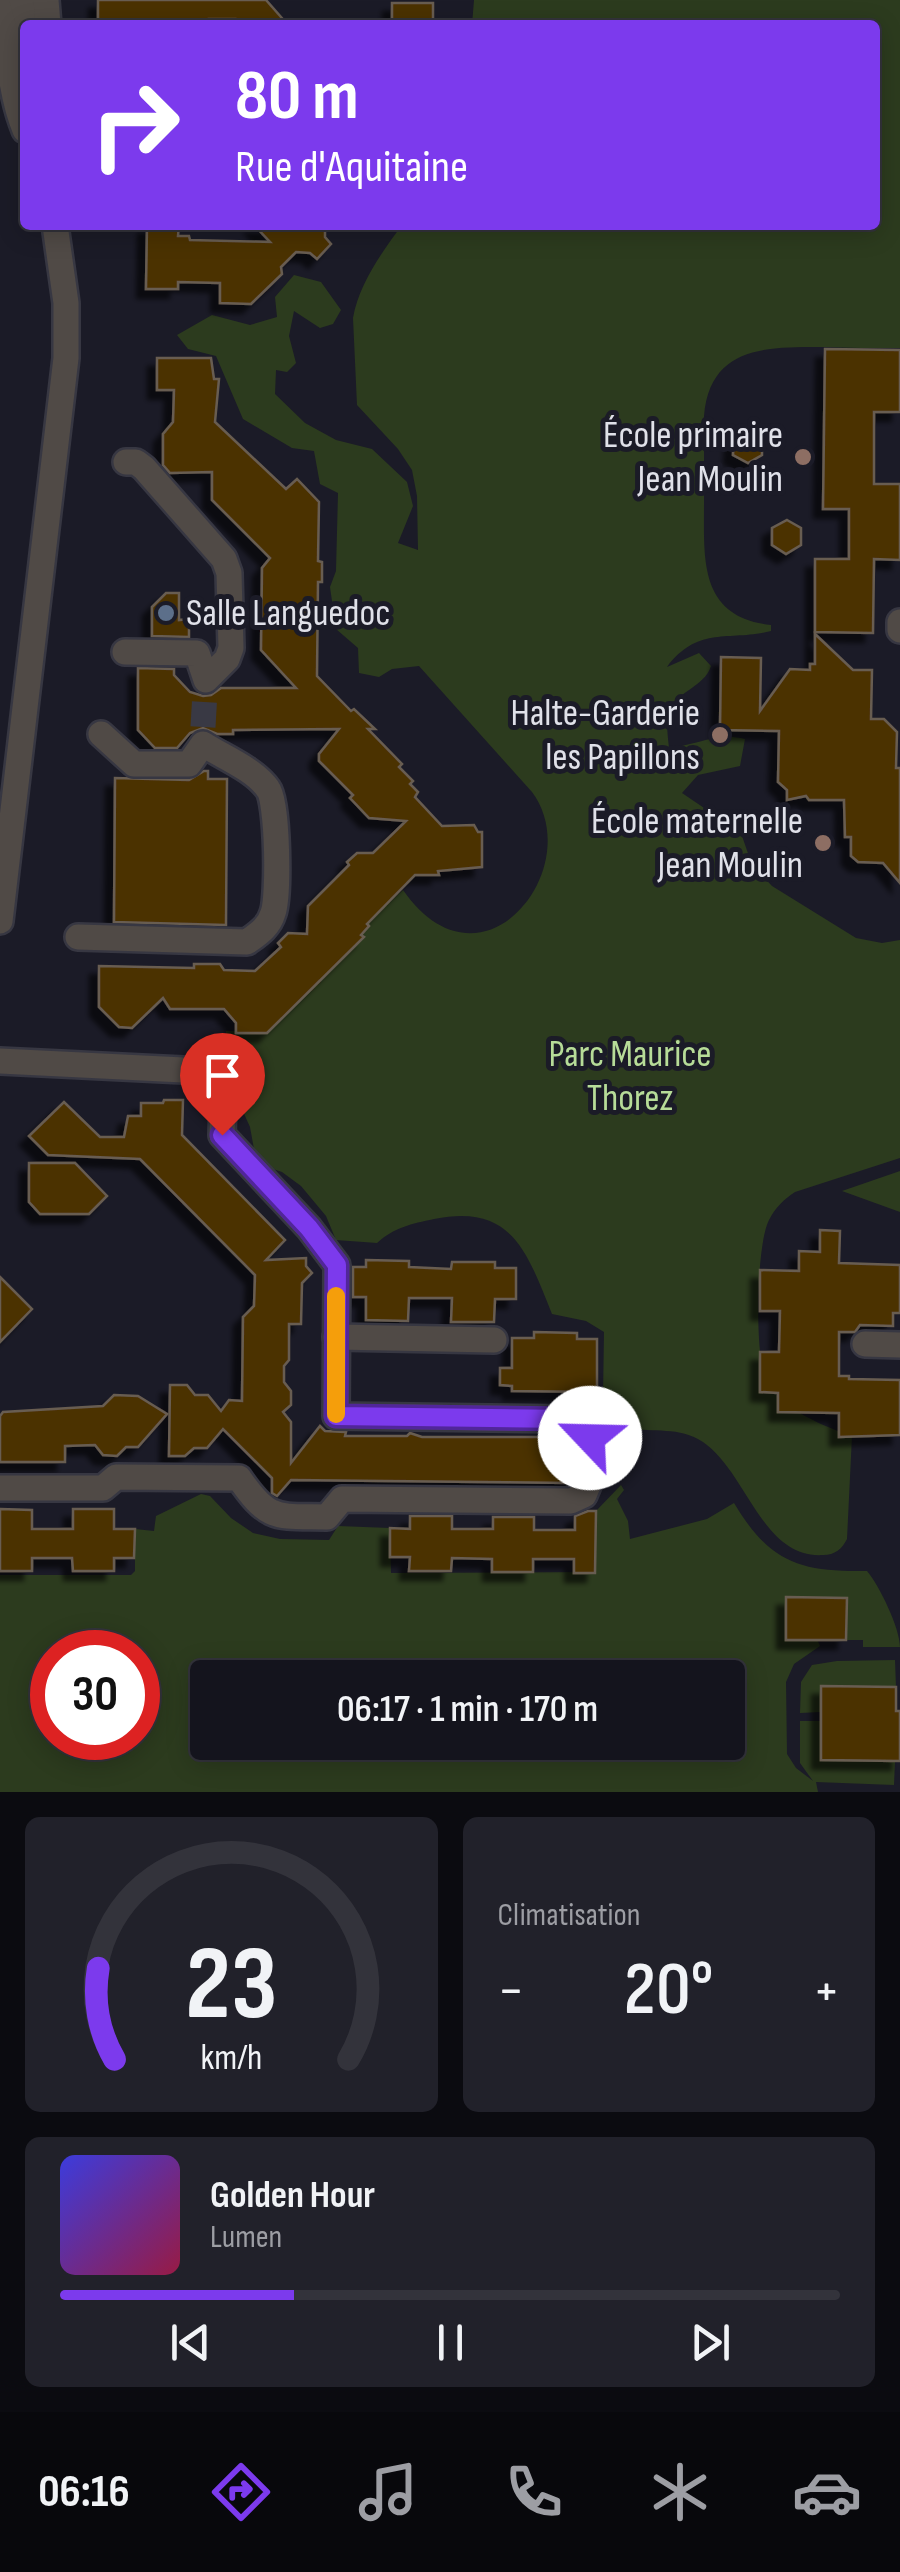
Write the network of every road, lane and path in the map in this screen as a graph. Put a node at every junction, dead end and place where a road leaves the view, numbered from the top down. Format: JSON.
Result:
{"nodes":[{"id":1,"x":6,"y":0,"type":"edge"},
{"id":2,"x":0,"y":84,"type":"edge"},
{"id":3,"x":20,"y":110,"type":"edge"},
{"id":4,"x":20,"y":119,"type":"edge"},
{"id":5,"x":55,"y":230,"type":"edge"},
{"id":6,"x":126,"y":462,"type":"dead end"},
{"id":7,"x":900,"y":622,"type":"edge"},
{"id":8,"x":900,"y":630,"type":"edge"},
{"id":9,"x":125,"y":652,"type":"dead end"},
{"id":10,"x":101,"y":734,"type":"dead end"},
{"id":11,"x":0,"y":921,"type":"edge"},
{"id":12,"x":78,"y":938,"type":"dead end"},
{"id":13,"x":0,"y":1061,"type":"edge"},
{"id":14,"x":336,"y":1337,"type":"junction"},
{"id":15,"x":494,"y":1340,"type":"dead end"},
{"id":16,"x":865,"y":1344,"type":"dead end"},
{"id":17,"x":900,"y":1345,"type":"edge"},
{"id":18,"x":590,"y":1438,"type":"dead end"},
{"id":19,"x":589,"y":1484,"type":"dead end"},
{"id":20,"x":0,"y":1488,"type":"edge"}],
"edges":[{"from":1,"to":3,"type":"street"},
{"from":2,"to":4,"type":"street"},
{"from":5,"to":11,"type":"street"},
{"from":6,"to":9,"type":"street"},
{"from":7,"to":8,"type":"street"},
{"from":10,"to":12,"type":"street"},
{"from":13,"to":14,"type":"street"},
{"from":14,"to":15,"type":"street"},
{"from":14,"to":18,"type":"street"},
{"from":16,"to":17,"type":"street"},
{"from":19,"to":20,"type":"street"}]}
